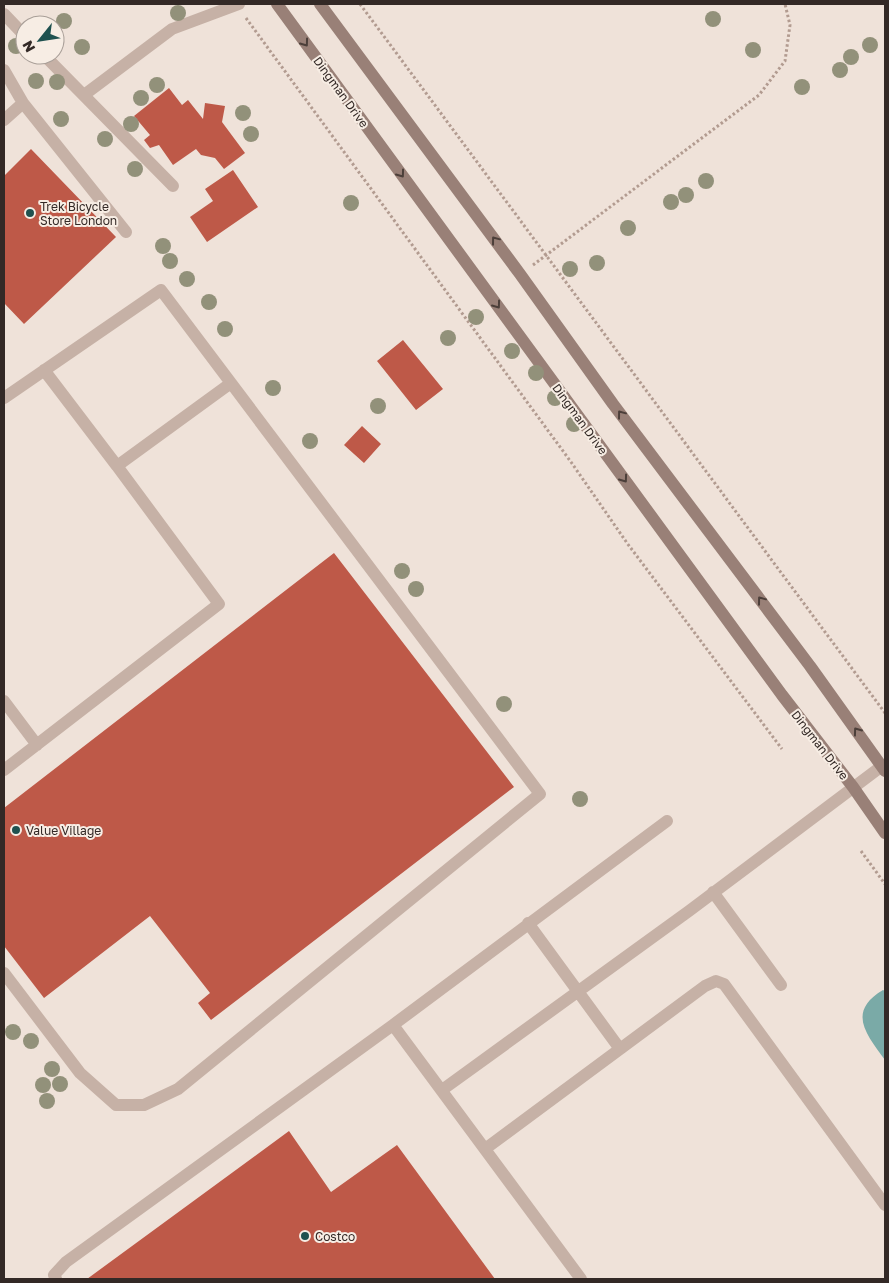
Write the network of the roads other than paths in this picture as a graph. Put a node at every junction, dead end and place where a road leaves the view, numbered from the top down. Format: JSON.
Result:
{"nodes":[{"id":1,"x":238,"y":4,"type":"edge"},
{"id":2,"x":276,"y":4,"type":"edge"},
{"id":3,"x":320,"y":4,"type":"edge"},
{"id":4,"x":4,"y":14,"type":"edge"},
{"id":5,"x":15,"y":26,"type":"edge"},
{"id":6,"x":54,"y":65,"type":"edge"},
{"id":7,"x":4,"y":70,"type":"edge"},
{"id":8,"x":84,"y":95,"type":"junction"},
{"id":9,"x":23,"y":103,"type":"junction"},
{"id":10,"x":4,"y":120,"type":"edge"},
{"id":11,"x":173,"y":186,"type":"dead end"},
{"id":12,"x":126,"y":232,"type":"dead end"},
{"id":13,"x":44,"y":370,"type":"junction"},
{"id":14,"x":230,"y":382,"type":"junction"},
{"id":15,"x":4,"y":398,"type":"edge"},
{"id":16,"x":117,"y":466,"type":"junction"},
{"id":17,"x":4,"y":701,"type":"edge"},
{"id":18,"x":37,"y":744,"type":"junction"},
{"id":19,"x":884,"y":769,"type":"edge"},
{"id":20,"x":4,"y":770,"type":"edge"},
{"id":21,"x":853,"y":787,"type":"junction"},
{"id":22,"x":667,"y":821,"type":"dead end"},
{"id":23,"x":885,"y":834,"type":"edge"},
{"id":24,"x":713,"y":892,"type":"junction"},
{"id":25,"x":528,"y":923,"type":"junction"},
{"id":26,"x":4,"y":973,"type":"edge"},
{"id":27,"x":781,"y":985,"type":"dead end"},
{"id":28,"x":578,"y":991,"type":"junction"},
{"id":29,"x":393,"y":1025,"type":"junction"},
{"id":30,"x":620,"y":1048,"type":"junction"},
{"id":31,"x":442,"y":1090,"type":"junction"},
{"id":32,"x":485,"y":1149,"type":"junction"},
{"id":33,"x":885,"y":1205,"type":"edge"},
{"id":34,"x":56,"y":1279,"type":"edge"},
{"id":35,"x":581,"y":1279,"type":"edge"}],
"edges":[{"from":1,"to":8,"type":"lane"},
{"from":2,"to":21,"type":"main road","name":"Dingman Drive","one_way":true},
{"from":19,"to":3,"type":"main road","one_way":true},
{"from":4,"to":5,"type":"lane"},
{"from":6,"to":8,"type":"lane"},
{"from":7,"to":9,"type":"lane"},
{"from":8,"to":11,"type":"lane"},
{"from":9,"to":10,"type":"lane"},
{"from":9,"to":12,"type":"lane"},
{"from":13,"to":14,"type":"lane"},
{"from":13,"to":15,"type":"lane"},
{"from":13,"to":16,"type":"lane"},
{"from":14,"to":16,"type":"lane"},
{"from":14,"to":26,"type":"lane"},
{"from":16,"to":18,"type":"lane"},
{"from":17,"to":18,"type":"lane"},
{"from":18,"to":20,"type":"lane"},
{"from":19,"to":21,"type":"lane"},
{"from":21,"to":23,"type":"main road","name":"Dingman Drive"},
{"from":21,"to":24,"type":"lane"},
{"from":22,"to":25,"type":"lane"},
{"from":24,"to":27,"type":"lane"},
{"from":24,"to":28,"type":"lane"},
{"from":25,"to":28,"type":"lane"},
{"from":25,"to":29,"type":"lane"},
{"from":28,"to":30,"type":"lane"},
{"from":28,"to":31,"type":"lane"},
{"from":29,"to":31,"type":"lane"},
{"from":29,"to":34,"type":"lane"},
{"from":30,"to":32,"type":"lane"},
{"from":30,"to":33,"type":"lane"},
{"from":31,"to":32,"type":"lane"},
{"from":32,"to":35,"type":"lane"}]}
